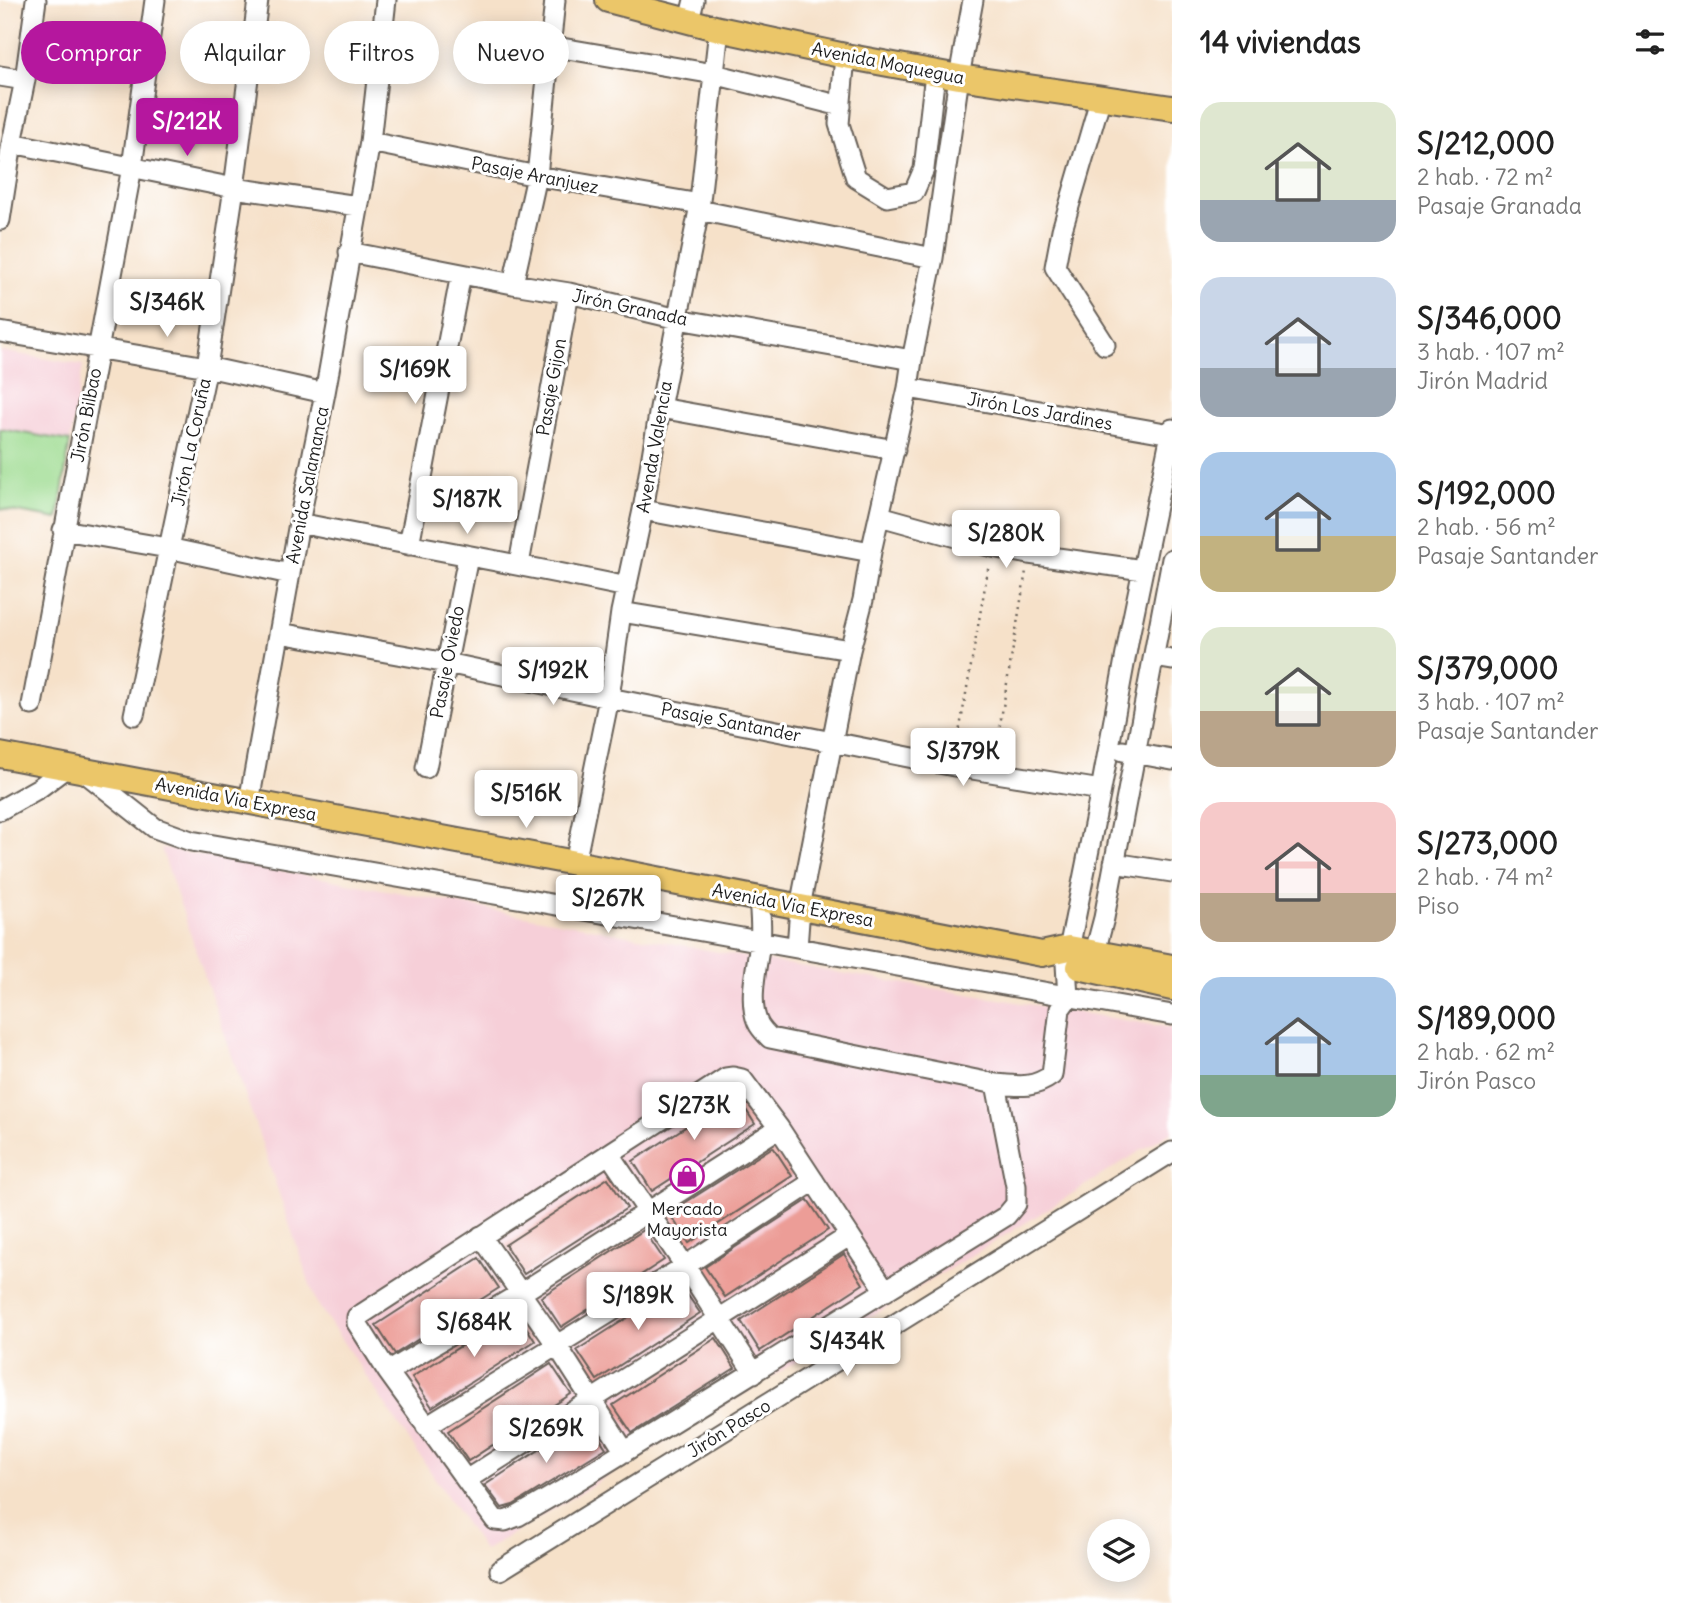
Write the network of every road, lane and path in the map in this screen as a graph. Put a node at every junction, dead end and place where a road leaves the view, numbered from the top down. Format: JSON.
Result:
{"nodes":[{"id":1,"x":36,"y":0,"type":"edge"},
{"id":2,"x":155,"y":0,"type":"edge"},
{"id":3,"x":258,"y":0,"type":"edge"},
{"id":4,"x":386,"y":0,"type":"edge"},
{"id":5,"x":555,"y":0,"type":"edge"},
{"id":6,"x":608,"y":0,"type":"edge"},
{"id":7,"x":972,"y":0,"type":"edge"},
{"id":8,"x":691,"y":10,"type":"edge"},
{"id":9,"x":33,"y":21,"type":"edge"},
{"id":10,"x":553,"y":21,"type":"edge"},
{"id":11,"x":719,"y":29,"type":"junction"},
{"id":12,"x":569,"y":49,"type":"edge"},
{"id":13,"x":845,"y":56,"type":"junction"},
{"id":14,"x":714,"y":74,"type":"junction"},
{"id":15,"x":947,"y":75,"type":"junction"},
{"id":16,"x":0,"y":76,"type":"edge"},
{"id":17,"x":21,"y":79,"type":"edge"},
{"id":18,"x":24,"y":84,"type":"edge"},
{"id":19,"x":546,"y":84,"type":"edge"},
{"id":20,"x":1101,"y":97,"type":"junction"},
{"id":21,"x":841,"y":106,"type":"junction"},
{"id":22,"x":1172,"y":108,"type":"edge"},
{"id":23,"x":370,"y":142,"type":"junction"},
{"id":24,"x":12,"y":143,"type":"junction"},
{"id":25,"x":132,"y":167,"type":"junction"},
{"id":26,"x":537,"y":176,"type":"junction"},
{"id":27,"x":234,"y":188,"type":"junction"},
{"id":28,"x":914,"y":192,"type":"junction"},
{"id":29,"x":2,"y":198,"type":"edge"},
{"id":30,"x":358,"y":206,"type":"junction"},
{"id":31,"x":940,"y":206,"type":"junction"},
{"id":32,"x":700,"y":207,"type":"junction"},
{"id":33,"x":0,"y":220,"type":"edge"},
{"id":34,"x":349,"y":252,"type":"junction"},
{"id":35,"x":933,"y":258,"type":"junction"},
{"id":36,"x":461,"y":274,"type":"junction"},
{"id":37,"x":513,"y":284,"type":"junction"},
{"id":38,"x":569,"y":293,"type":"junction"},
{"id":39,"x":678,"y":319,"type":"junction"},
{"id":40,"x":0,"y":332,"type":"edge"},
{"id":41,"x":1105,"y":345,"type":"dead end"},
{"id":42,"x":99,"y":348,"type":"junction"},
{"id":43,"x":912,"y":360,"type":"junction"},
{"id":44,"x":208,"y":367,"type":"junction"},
{"id":45,"x":908,"y":388,"type":"junction"},
{"id":46,"x":325,"y":393,"type":"junction"},
{"id":47,"x":660,"y":408,"type":"junction"},
{"id":48,"x":1172,"y":432,"type":"edge"},
{"id":49,"x":895,"y":450,"type":"junction"},
{"id":50,"x":643,"y":510,"type":"junction"},
{"id":51,"x":880,"y":516,"type":"junction"},
{"id":52,"x":299,"y":523,"type":"junction"},
{"id":53,"x":63,"y":530,"type":"junction"},
{"id":54,"x":410,"y":545,"type":"junction"},
{"id":55,"x":992,"y":547,"type":"junction"},
{"id":56,"x":168,"y":548,"type":"junction"},
{"id":57,"x":871,"y":552,"type":"junction"},
{"id":58,"x":1028,"y":554,"type":"junction"},
{"id":59,"x":468,"y":557,"type":"junction"},
{"id":60,"x":1172,"y":559,"type":"edge"},
{"id":61,"x":519,"y":564,"type":"junction"},
{"id":62,"x":1143,"y":570,"type":"junction"},
{"id":63,"x":290,"y":574,"type":"junction"},
{"id":64,"x":627,"y":587,"type":"junction"},
{"id":65,"x":621,"y":612,"type":"junction"},
{"id":66,"x":280,"y":633,"type":"junction"},
{"id":67,"x":850,"y":650,"type":"junction"},
{"id":68,"x":1163,"y":659,"type":"edge"},
{"id":69,"x":447,"y":663,"type":"junction"},
{"id":70,"x":609,"y":698,"type":"junction"},
{"id":71,"x":32,"y":705,"type":"dead end"},
{"id":72,"x":134,"y":715,"type":"dead end"},
{"id":73,"x":833,"y":741,"type":"junction"},
{"id":74,"x":1108,"y":749,"type":"junction"},
{"id":75,"x":1135,"y":753,"type":"junction"},
{"id":76,"x":0,"y":755,"type":"edge"},
{"id":77,"x":1172,"y":760,"type":"edge"},
{"id":78,"x":954,"y":766,"type":"junction"},
{"id":79,"x":426,"y":768,"type":"dead end"},
{"id":80,"x":75,"y":769,"type":"junction"},
{"id":81,"x":992,"y":772,"type":"junction"},
{"id":82,"x":1101,"y":790,"type":"junction"},
{"id":83,"x":248,"y":802,"type":"junction"},
{"id":84,"x":0,"y":810,"type":"edge"},
{"id":85,"x":575,"y":863,"type":"junction"},
{"id":86,"x":1114,"y":863,"type":"junction"},
{"id":87,"x":1172,"y":872,"type":"edge"},
{"id":88,"x":760,"y":898,"type":"junction"},
{"id":89,"x":800,"y":907,"type":"junction"},
{"id":90,"x":760,"y":942,"type":"junction"},
{"id":91,"x":797,"y":948,"type":"junction"},
{"id":92,"x":1067,"y":956,"type":"junction"},
{"id":93,"x":1093,"y":961,"type":"junction"},
{"id":94,"x":1172,"y":967,"type":"edge"},
{"id":95,"x":1172,"y":988,"type":"edge"},
{"id":96,"x":1068,"y":998,"type":"junction"},
{"id":97,"x":1172,"y":1016,"type":"edge"},
{"id":98,"x":996,"y":1084,"type":"junction"},
{"id":99,"x":779,"y":1128,"type":"junction"},
{"id":100,"x":1172,"y":1152,"type":"edge"},
{"id":101,"x":609,"y":1153,"type":"junction"},
{"id":102,"x":814,"y":1181,"type":"junction"},
{"id":103,"x":649,"y":1212,"type":"junction"},
{"id":104,"x":481,"y":1236,"type":"junction"},
{"id":105,"x":849,"y":1236,"type":"junction"},
{"id":106,"x":685,"y":1266,"type":"junction"},
{"id":107,"x":886,"y":1291,"type":"junction"},
{"id":108,"x":521,"y":1293,"type":"junction"},
{"id":109,"x":720,"y":1319,"type":"junction"},
{"id":110,"x":556,"y":1344,"type":"junction"},
{"id":111,"x":388,"y":1372,"type":"junction"},
{"id":112,"x":754,"y":1373,"type":"junction"},
{"id":113,"x":592,"y":1399,"type":"junction"},
{"id":114,"x":426,"y":1426,"type":"junction"},
{"id":115,"x":625,"y":1452,"type":"junction"},
{"id":116,"x":466,"y":1480,"type":"junction"},
{"id":117,"x":500,"y":1570,"type":"dead end"}],
"edges":[{"from":1,"to":9,"type":"street"},
{"from":2,"to":25,"type":"street","name":"Jirón Bilbao"},
{"from":3,"to":27,"type":"street","name":"Jirón La Coruña"},
{"from":4,"to":23,"type":"street","name":"Avenida Salamanca"},
{"from":5,"to":10,"type":"street"},
{"from":6,"to":8,"type":"main road","name":"Avenida Moquegua"},
{"from":7,"to":15,"type":"street"},
{"from":8,"to":11,"type":"main road","name":"Avenida Moquegua"},
{"from":11,"to":13,"type":"main road","name":"Avenida Moquegua"},
{"from":11,"to":14,"type":"street","name":"Avenda Valencia"},
{"from":12,"to":14,"type":"street"},
{"from":13,"to":15,"type":"main road","name":"Avenida Moquegua"},
{"from":13,"to":21,"type":"street"},
{"from":14,"to":21,"type":"street"},
{"from":14,"to":32,"type":"street","name":"Avenda Valencia"},
{"from":15,"to":20,"type":"main road","name":"Avenida Moquegua"},
{"from":15,"to":28,"type":"street"},
{"from":15,"to":31,"type":"street"},
{"from":16,"to":17,"type":"street"},
{"from":18,"to":24,"type":"street"},
{"from":19,"to":26,"type":"street"},
{"from":20,"to":22,"type":"main road","name":"Avenida Moquegua"},
{"from":20,"to":41,"type":"street"},
{"from":21,"to":28,"type":"street"},
{"from":23,"to":26,"type":"street","name":"Pasaje Aranjuez"},
{"from":23,"to":30,"type":"street","name":"Avenida Salamanca"},
{"from":24,"to":25,"type":"street"},
{"from":24,"to":29,"type":"street"},
{"from":25,"to":27,"type":"street"},
{"from":25,"to":42,"type":"street","name":"Jirón Bilbao"},
{"from":26,"to":32,"type":"street","name":"Pasaje Aranjuez"},
{"from":26,"to":37,"type":"street"},
{"from":27,"to":30,"type":"street"},
{"from":27,"to":44,"type":"street","name":"Jirón La Coruña"},
{"from":28,"to":31,"type":"street"},
{"from":29,"to":33,"type":"street"},
{"from":30,"to":34,"type":"street","name":"Avenida Salamanca"},
{"from":31,"to":35,"type":"street"},
{"from":32,"to":35,"type":"street","name":"Pasaje Aranjuez"},
{"from":32,"to":39,"type":"street","name":"Avenda Valencia"},
{"from":34,"to":36,"type":"street","name":"Jirón Granada"},
{"from":34,"to":46,"type":"street","name":"Avenida Salamanca"},
{"from":35,"to":43,"type":"street"},
{"from":36,"to":37,"type":"street","name":"Jirón Granada"},
{"from":36,"to":54,"type":"street"},
{"from":37,"to":38,"type":"street","name":"Jirón Granada"},
{"from":38,"to":39,"type":"street","name":"Jirón Granada"},
{"from":38,"to":61,"type":"street","name":"Pasaje Gijon"},
{"from":39,"to":43,"type":"street","name":"Jirón Granada"},
{"from":39,"to":47,"type":"street","name":"Avenda Valencia"},
{"from":40,"to":42,"type":"street"},
{"from":42,"to":44,"type":"street"},
{"from":42,"to":53,"type":"street","name":"Jirón Bilbao"},
{"from":43,"to":45,"type":"street"},
{"from":44,"to":46,"type":"street"},
{"from":44,"to":56,"type":"street","name":"Jirón La Coruña"},
{"from":45,"to":48,"type":"street","name":"Jirón Los Jardines"},
{"from":45,"to":49,"type":"street"},
{"from":46,"to":52,"type":"street","name":"Avenida Salamanca"},
{"from":47,"to":49,"type":"street"},
{"from":47,"to":50,"type":"street","name":"Avenda Valencia"},
{"from":48,"to":62,"type":"street"},
{"from":49,"to":51,"type":"street"},
{"from":50,"to":57,"type":"street"},
{"from":50,"to":64,"type":"street","name":"Avenda Valencia"},
{"from":51,"to":55,"type":"street"},
{"from":51,"to":57,"type":"street"},
{"from":52,"to":54,"type":"street"},
{"from":52,"to":63,"type":"street","name":"Avenida Salamanca"},
{"from":53,"to":56,"type":"street"},
{"from":53,"to":71,"type":"street","name":"Jirón Bilbao"},
{"from":54,"to":59,"type":"street"},
{"from":55,"to":58,"type":"street"},
{"from":55,"to":78,"type":"path"},
{"from":56,"to":63,"type":"street"},
{"from":56,"to":72,"type":"street","name":"Jirón La Coruña"},
{"from":57,"to":67,"type":"street"},
{"from":58,"to":62,"type":"street"},
{"from":58,"to":81,"type":"path"},
{"from":59,"to":61,"type":"street"},
{"from":59,"to":69,"type":"street","name":"Pasaje Oviedo"},
{"from":60,"to":68,"type":"street"},
{"from":61,"to":64,"type":"street"},
{"from":62,"to":74,"type":"street"},
{"from":63,"to":66,"type":"street","name":"Avenida Salamanca"},
{"from":64,"to":65,"type":"street","name":"Avenda Valencia"},
{"from":65,"to":67,"type":"street"},
{"from":65,"to":70,"type":"street","name":"Avenda Valencia"},
{"from":66,"to":69,"type":"street","name":"Pasaje Santander"},
{"from":66,"to":83,"type":"street","name":"Avenida Salamanca"},
{"from":67,"to":73,"type":"street"},
{"from":68,"to":75,"type":"street"},
{"from":69,"to":70,"type":"street","name":"Pasaje Santander"},
{"from":69,"to":79,"type":"street","name":"Pasaje Oviedo"},
{"from":70,"to":73,"type":"street","name":"Pasaje Santander"},
{"from":70,"to":85,"type":"street","name":"Avenda Valencia"},
{"from":73,"to":78,"type":"street","name":"Pasaje Santander"},
{"from":73,"to":89,"type":"street"},
{"from":74,"to":75,"type":"street"},
{"from":74,"to":82,"type":"street"},
{"from":75,"to":77,"type":"street"},
{"from":75,"to":86,"type":"street"},
{"from":76,"to":80,"type":"main road","name":"Avenida Via Expresa"},
{"from":78,"to":81,"type":"street","name":"Pasaje Santander"},
{"from":80,"to":83,"type":"main road","name":"Avenida Via Expresa"},
{"from":80,"to":84,"type":"street"},
{"from":80,"to":90,"type":"street"},
{"from":81,"to":82,"type":"street","name":"Pasaje Santander"},
{"from":82,"to":92,"type":"street"},
{"from":83,"to":85,"type":"main road","name":"Avenida Via Expresa"},
{"from":85,"to":88,"type":"main road","name":"Avenida Via Expresa"},
{"from":86,"to":87,"type":"street"},
{"from":86,"to":93,"type":"street"},
{"from":88,"to":89,"type":"main road","name":"Avenida Via Expresa"},
{"from":88,"to":90,"type":"street"},
{"from":89,"to":91,"type":"street"},
{"from":89,"to":92,"type":"main road","name":"Avenida Via Expresa"},
{"from":90,"to":91,"type":"street"},
{"from":90,"to":98,"type":"street"},
{"from":91,"to":96,"type":"street"},
{"from":92,"to":93,"type":"main road","name":"Avenida Via Expresa"},
{"from":92,"to":96,"type":"street"},
{"from":93,"to":94,"type":"main road"},
{"from":93,"to":95,"type":"main road"},
{"from":96,"to":97,"type":"street"},
{"from":96,"to":98,"type":"street"},
{"from":98,"to":107,"type":"street"},
{"from":99,"to":101,"type":"street"},
{"from":99,"to":102,"type":"street"},
{"from":99,"to":103,"type":"street"},
{"from":100,"to":117,"type":"street","name":"Jirón Pasco"},
{"from":101,"to":103,"type":"street"},
{"from":101,"to":104,"type":"street"},
{"from":102,"to":105,"type":"street"},
{"from":102,"to":106,"type":"street"},
{"from":103,"to":106,"type":"street"},
{"from":103,"to":108,"type":"street"},
{"from":104,"to":108,"type":"street"},
{"from":104,"to":111,"type":"street"},
{"from":105,"to":107,"type":"street"},
{"from":105,"to":109,"type":"street"},
{"from":106,"to":109,"type":"street"},
{"from":106,"to":110,"type":"street"},
{"from":107,"to":112,"type":"street"},
{"from":108,"to":110,"type":"street"},
{"from":108,"to":111,"type":"street"},
{"from":109,"to":112,"type":"street"},
{"from":109,"to":113,"type":"street"},
{"from":110,"to":113,"type":"street"},
{"from":110,"to":114,"type":"street"},
{"from":111,"to":114,"type":"street"},
{"from":112,"to":115,"type":"street"},
{"from":113,"to":115,"type":"street"},
{"from":113,"to":116,"type":"street"},
{"from":114,"to":116,"type":"street"},
{"from":115,"to":116,"type":"street"}]}
